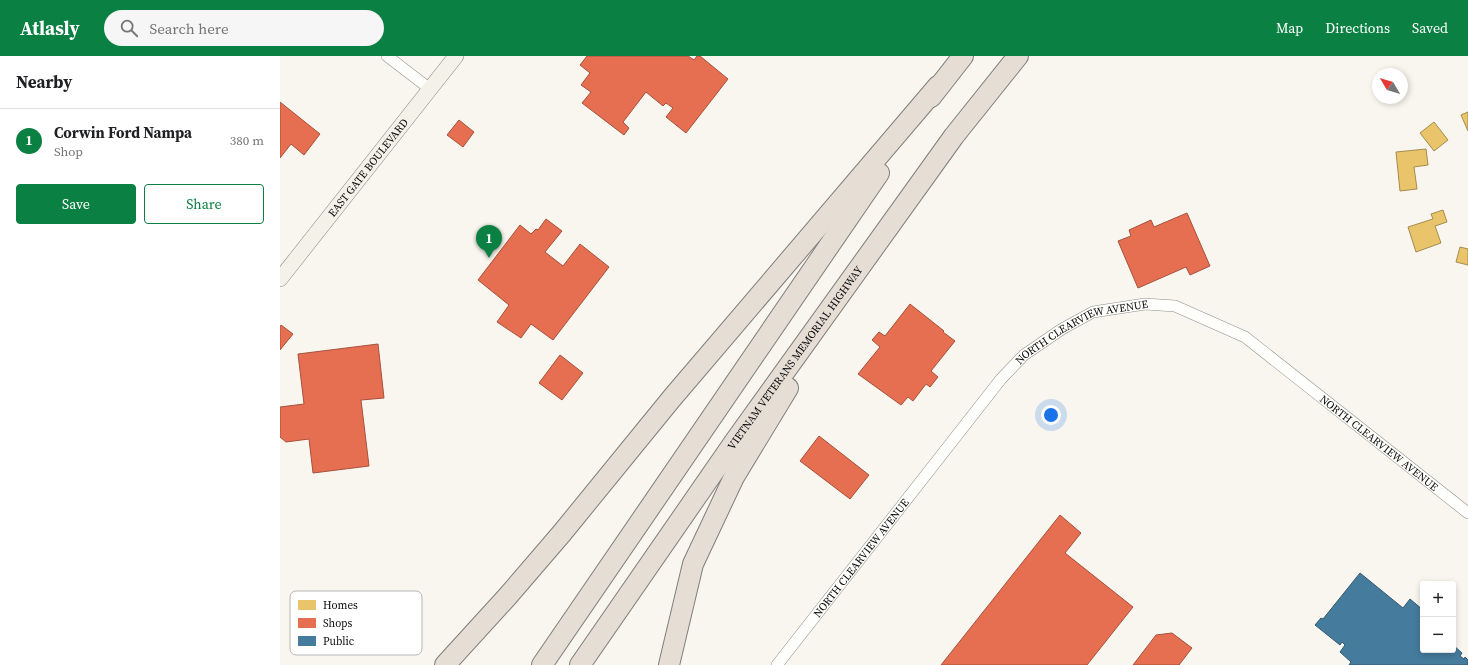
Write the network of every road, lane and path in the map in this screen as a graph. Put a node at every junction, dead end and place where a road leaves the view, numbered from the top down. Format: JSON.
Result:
{"nodes":[{"id":1,"x":387,"y":56,"type":"edge"},
{"id":2,"x":456,"y":56,"type":"edge"},
{"id":3,"x":963,"y":56,"type":"edge"},
{"id":4,"x":1018,"y":56,"type":"edge"},
{"id":5,"x":938,"y":86,"type":"junction"},
{"id":6,"x":430,"y":89,"type":"junction"},
{"id":7,"x":280,"y":279,"type":"edge"},
{"id":8,"x":832,"y":306,"type":"junction"},
{"id":9,"x":1468,"y":512,"type":"edge"},
{"id":10,"x":445,"y":665,"type":"edge"},
{"id":11,"x":542,"y":665,"type":"edge"},
{"id":12,"x":580,"y":665,"type":"edge"},
{"id":13,"x":669,"y":665,"type":"edge"},
{"id":14,"x":777,"y":665,"type":"edge"}],
"edges":[{"from":1,"to":6,"type":"street"},
{"from":2,"to":6,"type":"street","name":"EAST GATE BOULEVARD"},
{"from":3,"to":5,"type":"highway"},
{"from":4,"to":8,"type":"highway","name":"VIETNAM VETERANS MEMORIAL HIGHWAY"},
{"from":5,"to":10,"type":"highway"},
{"from":5,"to":11,"type":"highway"},
{"from":6,"to":7,"type":"street","name":"EAST GATE BOULEVARD"},
{"from":8,"to":12,"type":"highway","name":"VIETNAM VETERANS MEMORIAL HIGHWAY"},
{"from":8,"to":13,"type":"highway"},
{"from":9,"to":14,"type":"street","name":"NORTH CLEARVIEW AVENUE"}]}
